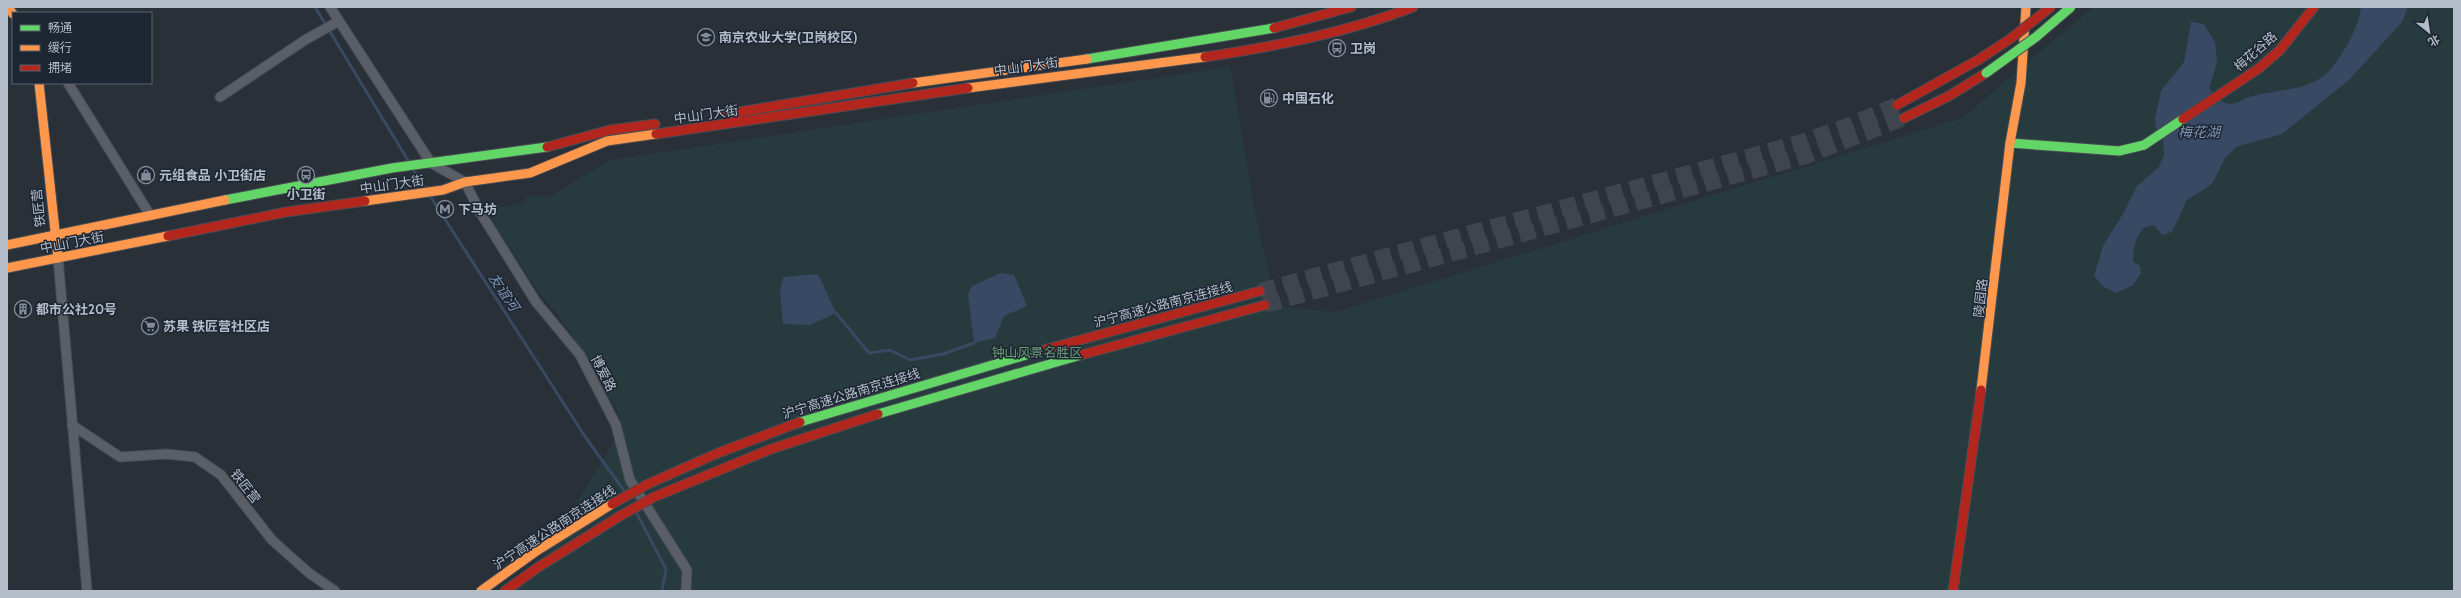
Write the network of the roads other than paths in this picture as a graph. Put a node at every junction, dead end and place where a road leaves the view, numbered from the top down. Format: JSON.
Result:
{"nodes":[{"id":1,"x":330,"y":7,"type":"edge"},
{"id":2,"x":1350,"y":7,"type":"edge"},
{"id":3,"x":1413,"y":7,"type":"edge"},
{"id":4,"x":2050,"y":7,"type":"edge"},
{"id":5,"x":2070,"y":7,"type":"edge"},
{"id":6,"x":2314,"y":7,"type":"edge"},
{"id":7,"x":2025,"y":11,"type":"edge"},
{"id":8,"x":336,"y":23,"type":"junction"},
{"id":9,"x":39,"y":84,"type":"edge"},
{"id":10,"x":69,"y":84,"type":"edge"},
{"id":11,"x":220,"y":97,"type":"dead end"},
{"id":12,"x":1897,"y":105,"type":"tunnel mouth"},
{"id":13,"x":1904,"y":118,"type":"tunnel mouth"},
{"id":14,"x":2010,"y":143,"type":"junction"},
{"id":15,"x":431,"y":163,"type":"junction"},
{"id":16,"x":465,"y":182,"type":"junction"},
{"id":17,"x":150,"y":215,"type":"junction"},
{"id":18,"x":54,"y":237,"type":"junction"},
{"id":19,"x":7,"y":246,"type":"edge"},
{"id":20,"x":58,"y":258,"type":"junction"},
{"id":21,"x":7,"y":268,"type":"edge"},
{"id":22,"x":1260,"y":291,"type":"tunnel mouth"},
{"id":23,"x":1265,"y":305,"type":"tunnel mouth"},
{"id":24,"x":72,"y":425,"type":"junction"},
{"id":25,"x":87,"y":591,"type":"edge"},
{"id":26,"x":335,"y":591,"type":"edge"},
{"id":27,"x":481,"y":591,"type":"edge"},
{"id":28,"x":505,"y":591,"type":"edge"},
{"id":29,"x":686,"y":591,"type":"edge"},
{"id":30,"x":1953,"y":591,"type":"edge"}],
"edges":[{"from":1,"to":8,"type":"street"},
{"from":2,"to":15,"type":"main road","name":"中山门大街"},
{"from":3,"to":16,"type":"main road","name":"中山门大街"},
{"from":4,"to":12,"type":"main road","bridge":true},
{"from":5,"to":7,"type":"street"},
{"from":5,"to":13,"type":"main road","bridge":true},
{"from":6,"to":14,"type":"main road","name":"梅花谷路"},
{"from":7,"to":14,"type":"main road","name":"陵园路"},
{"from":8,"to":11,"type":"street"},
{"from":8,"to":15,"type":"street"},
{"from":9,"to":18,"type":"main road","name":"铁匠营"},
{"from":10,"to":17,"type":"street"},
{"from":14,"to":30,"type":"main road","name":"陵园路"},
{"from":15,"to":16,"type":"street"},
{"from":15,"to":17,"type":"main road","name":"中山门大街"},
{"from":16,"to":20,"type":"main road","name":"中山门大街"},
{"from":16,"to":29,"type":"street","name":"博爱路"},
{"from":17,"to":18,"type":"main road","name":"中山门大街"},
{"from":18,"to":19,"type":"main road","name":"中山门大街"},
{"from":18,"to":20,"type":"main road","name":"铁匠营"},
{"from":20,"to":21,"type":"main road","name":"中山门大街"},
{"from":20,"to":24,"type":"street","name":"铁匠营"},
{"from":22,"to":27,"type":"main road","name":"沪宁高速公路南京连接线","bridge":true},
{"from":23,"to":28,"type":"main road","name":"沪宁高速公路南京连接线","bridge":true},
{"from":24,"to":25,"type":"street","name":"铁匠营"},
{"from":24,"to":26,"type":"street","name":"铁匠营"}]}
